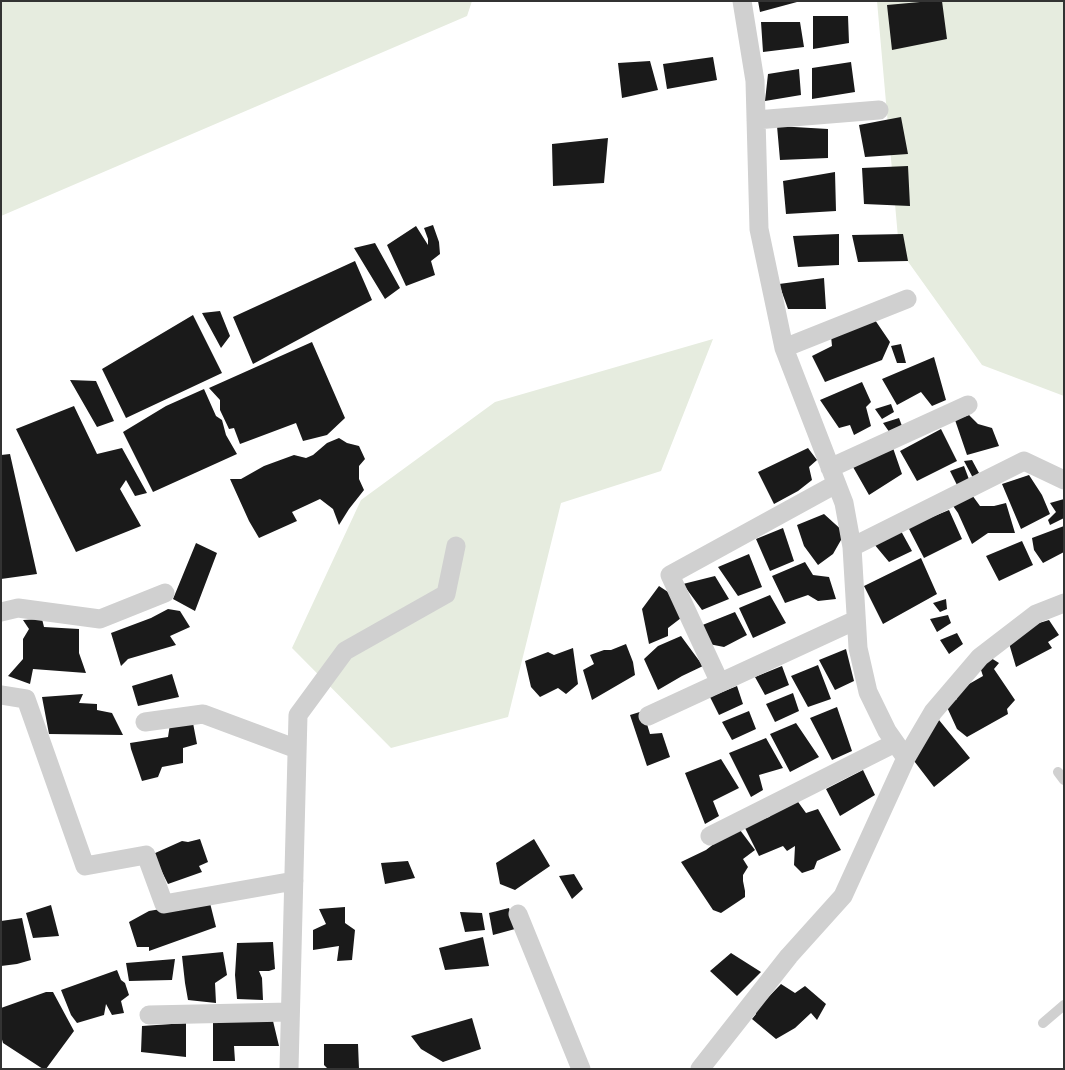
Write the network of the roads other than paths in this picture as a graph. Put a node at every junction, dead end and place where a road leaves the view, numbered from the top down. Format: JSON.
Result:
{"nodes":[{"id":1,"x":742,"y":1,"type":"edge"},
{"id":2,"x":879,"y":110,"type":"dead end"},
{"id":3,"x":756,"y":120,"type":"junction"},
{"id":4,"x":907,"y":299,"type":"dead end"},
{"id":5,"x":784,"y":348,"type":"junction"},
{"id":6,"x":968,"y":404,"type":"dead end"},
{"id":7,"x":833,"y":476,"type":"junction"},
{"id":8,"x":1064,"y":480,"type":"edge"},
{"id":9,"x":456,"y":546,"type":"dead end"},
{"id":10,"x":852,"y":547,"type":"junction"},
{"id":11,"x":165,"y":593,"type":"dead end"},
{"id":12,"x":1064,"y":603,"type":"edge"},
{"id":13,"x":1,"y":612,"type":"edge"},
{"id":14,"x":856,"y":620,"type":"junction"},
{"id":15,"x":720,"y":683,"type":"junction"},
{"id":16,"x":1,"y":696,"type":"edge"},
{"id":17,"x":648,"y":716,"type":"dead end"},
{"id":18,"x":145,"y":722,"type":"dead end"},
{"id":19,"x":297,"y":749,"type":"junction"},
{"id":20,"x":900,"y":750,"type":"junction"},
{"id":21,"x":710,"y":836,"type":"dead end"},
{"id":22,"x":294,"y":881,"type":"junction"},
{"id":23,"x":518,"y":914,"type":"dead end"},
{"id":24,"x":1064,"y":1005,"type":"edge"},
{"id":25,"x":290,"y":1012,"type":"junction"},
{"id":26,"x":149,"y":1015,"type":"dead end"},
{"id":27,"x":1043,"y":1023,"type":"dead end"},
{"id":28,"x":289,"y":1069,"type":"edge"},
{"id":29,"x":581,"y":1069,"type":"edge"},
{"id":30,"x":700,"y":1069,"type":"edge"}],
"edges":[{"from":1,"to":3,"type":"street"},
{"from":2,"to":3,"type":"street"},
{"from":3,"to":5,"type":"street"},
{"from":4,"to":5,"type":"street"},
{"from":5,"to":7,"type":"street"},
{"from":6,"to":7,"type":"street"},
{"from":7,"to":10,"type":"street"},
{"from":7,"to":15,"type":"street"},
{"from":8,"to":10,"type":"street"},
{"from":9,"to":19,"type":"street"},
{"from":10,"to":14,"type":"street"},
{"from":11,"to":13,"type":"street"},
{"from":12,"to":20,"type":"street"},
{"from":14,"to":15,"type":"street"},
{"from":14,"to":20,"type":"street"},
{"from":15,"to":17,"type":"street"},
{"from":16,"to":22,"type":"street"},
{"from":18,"to":19,"type":"street"},
{"from":19,"to":22,"type":"street"},
{"from":20,"to":21,"type":"street"},
{"from":20,"to":30,"type":"street"},
{"from":22,"to":25,"type":"street"},
{"from":23,"to":29,"type":"street"},
{"from":24,"to":27,"type":"lane"},
{"from":25,"to":26,"type":"street"},
{"from":25,"to":28,"type":"street"}]}
